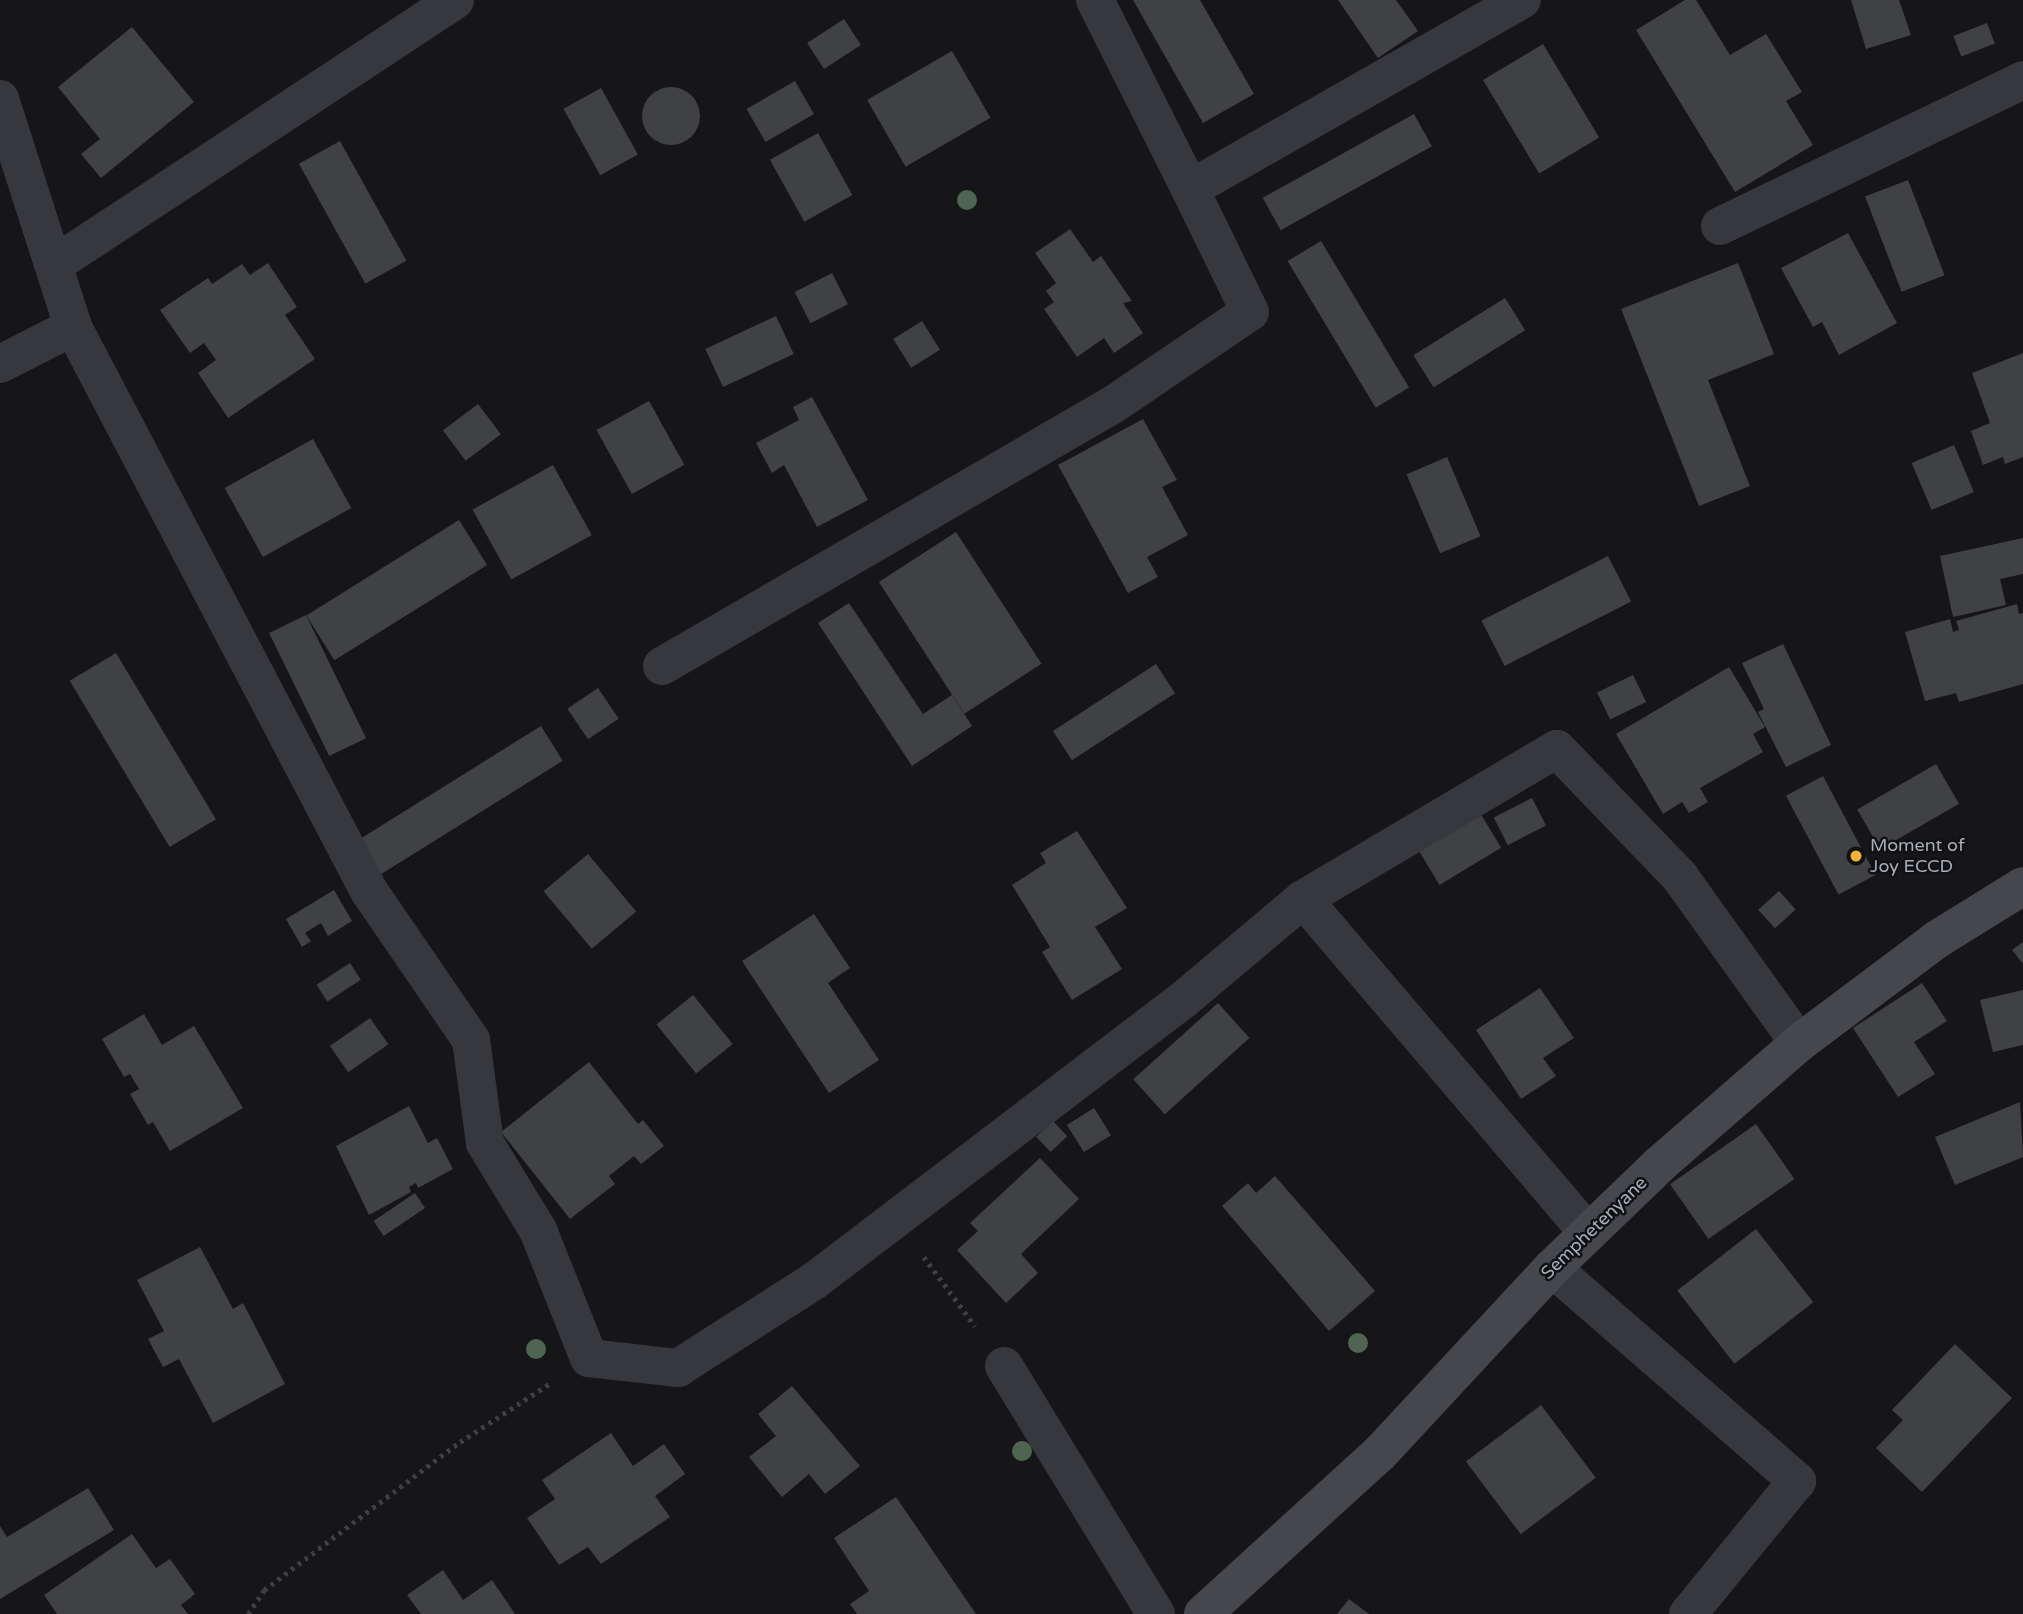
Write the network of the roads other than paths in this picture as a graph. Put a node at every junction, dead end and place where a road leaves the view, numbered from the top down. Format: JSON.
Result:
{"nodes":[{"id":1,"x":456,"y":0,"type":"edge"},
{"id":2,"x":1095,"y":0,"type":"edge"},
{"id":3,"x":1522,"y":0,"type":"edge"},
{"id":4,"x":2023,"y":80,"type":"edge"},
{"id":5,"x":0,"y":99,"type":"edge"},
{"id":6,"x":1190,"y":189,"type":"junction"},
{"id":7,"x":1720,"y":226,"type":"dead end"},
{"id":8,"x":55,"y":264,"type":"junction"},
{"id":9,"x":73,"y":327,"type":"junction"},
{"id":10,"x":0,"y":364,"type":"edge"},
{"id":11,"x":662,"y":666,"type":"dead end"},
{"id":12,"x":2023,"y":886,"type":"edge"},
{"id":13,"x":1303,"y":899,"type":"junction"},
{"id":14,"x":1799,"y":1043,"type":"junction"},
{"id":15,"x":1587,"y":1232,"type":"junction"},
{"id":16,"x":1552,"y":1268,"type":"junction"},
{"id":17,"x":1004,"y":1366,"type":"road end"},
{"id":18,"x":1156,"y":1614,"type":"edge"},
{"id":19,"x":1203,"y":1614,"type":"edge"},
{"id":20,"x":1688,"y":1614,"type":"edge"}],
"edges":[{"from":1,"to":8,"type":"street"},
{"from":2,"to":6,"type":"street"},
{"from":3,"to":6,"type":"street"},
{"from":4,"to":7,"type":"street"},
{"from":5,"to":8,"type":"street"},
{"from":6,"to":11,"type":"street"},
{"from":8,"to":9,"type":"street"},
{"from":9,"to":10,"type":"street"},
{"from":9,"to":13,"type":"street"},
{"from":12,"to":14,"type":"main road","name":"Semphetenyane"},
{"from":13,"to":14,"type":"street"},
{"from":13,"to":15,"type":"street"},
{"from":14,"to":15,"type":"main road","name":"Semphetenyane"},
{"from":15,"to":16,"type":"main road","name":"Semphetenyane"},
{"from":16,"to":19,"type":"main road","name":"Semphetenyane"},
{"from":16,"to":20,"type":"street"},
{"from":17,"to":18,"type":"street"}]}
